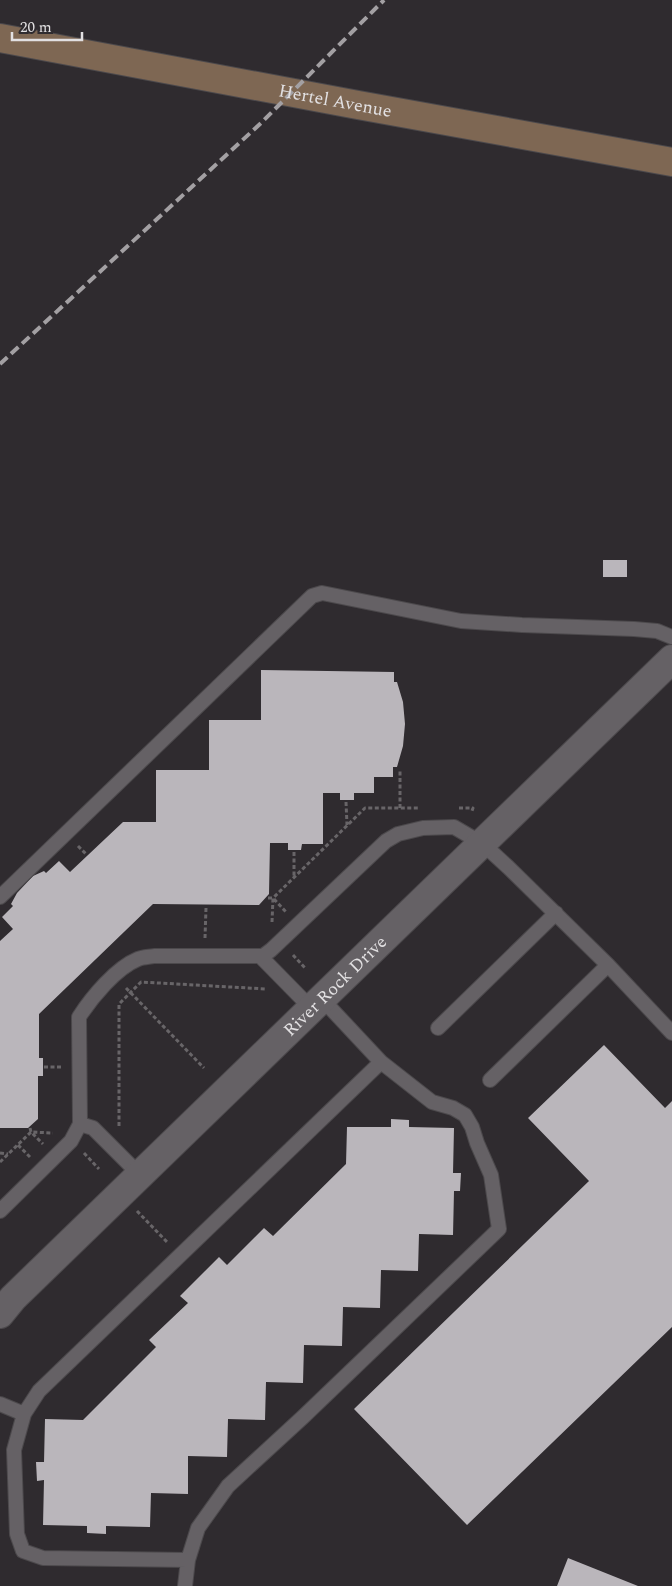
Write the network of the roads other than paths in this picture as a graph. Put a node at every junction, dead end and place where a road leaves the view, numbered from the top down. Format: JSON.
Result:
{"nodes":[{"id":1,"x":0,"y":38,"type":"edge"},
{"id":2,"x":672,"y":162,"type":"edge"},
{"id":3,"x":672,"y":637,"type":"edge"},
{"id":4,"x":672,"y":659,"type":"edge"},
{"id":5,"x":482,"y":844,"type":"junction"},
{"id":6,"x":0,"y":897,"type":"edge"},
{"id":7,"x":556,"y":913,"type":"junction"},
{"id":8,"x":260,"y":956,"type":"junction"},
{"id":9,"x":608,"y":965,"type":"junction"},
{"id":10,"x":317,"y":1004,"type":"junction"},
{"id":11,"x":438,"y":1028,"type":"dead end"},
{"id":12,"x":672,"y":1033,"type":"edge"},
{"id":13,"x":381,"y":1062,"type":"junction"},
{"id":14,"x":490,"y":1080,"type":"dead end"},
{"id":15,"x":80,"y":1124,"type":"junction"},
{"id":16,"x":140,"y":1175,"type":"junction"},
{"id":17,"x":0,"y":1211,"type":"edge"},
{"id":18,"x":0,"y":1314,"type":"edge"},
{"id":19,"x":0,"y":1404,"type":"edge"},
{"id":20,"x":24,"y":1414,"type":"junction"},
{"id":21,"x":188,"y":1560,"type":"junction"},
{"id":22,"x":185,"y":1586,"type":"edge"}],
"edges":[{"from":1,"to":2,"type":"street","name":"Hertel Avenue"},
{"from":3,"to":6,"type":"lane"},
{"from":4,"to":5,"type":"street","name":"River Rock Drive"},
{"from":5,"to":7,"type":"lane"},
{"from":5,"to":8,"type":"lane"},
{"from":5,"to":10,"type":"street","name":"River Rock Drive"},
{"from":7,"to":9,"type":"lane"},
{"from":7,"to":11,"type":"lane"},
{"from":8,"to":10,"type":"lane"},
{"from":8,"to":15,"type":"lane"},
{"from":9,"to":12,"type":"lane"},
{"from":9,"to":14,"type":"lane"},
{"from":10,"to":13,"type":"lane"},
{"from":10,"to":16,"type":"street","name":"River Rock Drive"},
{"from":13,"to":20,"type":"lane"},
{"from":13,"to":21,"type":"lane"},
{"from":15,"to":16,"type":"lane"},
{"from":15,"to":17,"type":"lane"},
{"from":16,"to":18,"type":"street","name":"River Rock Drive"},
{"from":19,"to":20,"type":"lane"},
{"from":20,"to":21,"type":"lane"},
{"from":21,"to":22,"type":"lane"}]}
